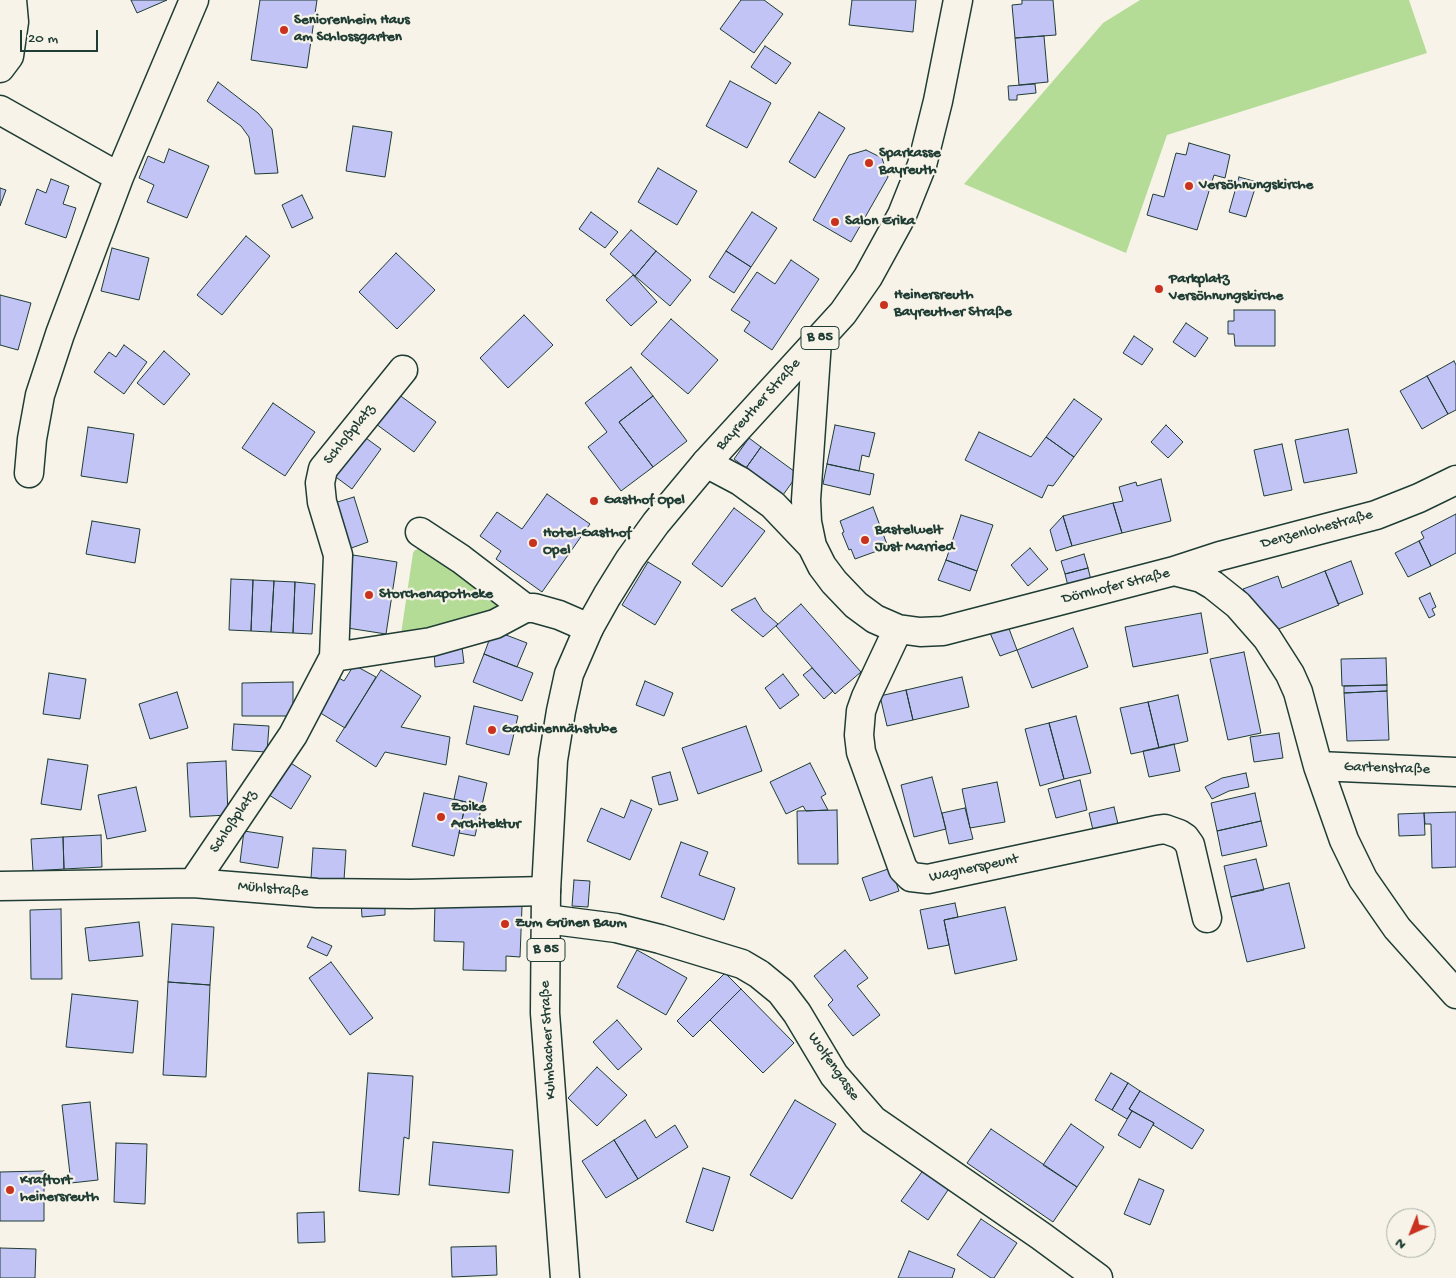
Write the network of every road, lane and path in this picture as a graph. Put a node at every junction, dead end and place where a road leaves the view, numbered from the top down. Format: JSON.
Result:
{"nodes":[{"id":1,"x":12,"y":0,"type":"edge"},
{"id":2,"x":194,"y":0,"type":"edge"},
{"id":3,"x":958,"y":0,"type":"edge"},
{"id":4,"x":0,"y":68,"type":"edge"},
{"id":5,"x":0,"y":110,"type":"edge"},
{"id":6,"x":120,"y":177,"type":"junction"},
{"id":7,"x":816,"y":341,"type":"junction"},
{"id":8,"x":403,"y":370,"type":"dead end"},
{"id":9,"x":706,"y":463,"type":"junction"},
{"id":10,"x":29,"y":472,"type":"dead end"},
{"id":11,"x":1456,"y":480,"type":"edge"},
{"id":12,"x":420,"y":532,"type":"dead end"},
{"id":13,"x":812,"y":546,"type":"junction"},
{"id":14,"x":1174,"y":571,"type":"junction"},
{"id":15,"x":524,"y":608,"type":"junction"},
{"id":16,"x":589,"y":628,"type":"junction"},
{"id":17,"x":898,"y":629,"type":"junction"},
{"id":18,"x":334,"y":657,"type":"junction"},
{"id":19,"x":1318,"y":766,"type":"junction"},
{"id":20,"x":1456,"y":772,"type":"edge"},
{"id":21,"x":193,"y":883,"type":"junction"},
{"id":22,"x":0,"y":886,"type":"edge"},
{"id":23,"x":546,"y":891,"type":"junction"},
{"id":24,"x":1207,"y":918,"type":"dead end"},
{"id":25,"x":546,"y":919,"type":"junction"},
{"id":26,"x":1456,"y":994,"type":"edge"},
{"id":27,"x":565,"y":1278,"type":"edge"},
{"id":28,"x":1098,"y":1278,"type":"edge"}],
"edges":[{"from":1,"to":4,"type":"street"},
{"from":2,"to":6,"type":"street"},
{"from":3,"to":7,"type":"street","name":"Bayreuther Straße","number":"B 85"},
{"from":5,"to":6,"type":"street"},
{"from":6,"to":10,"type":"street"},
{"from":7,"to":9,"type":"street","name":"Bayreuther Straße","number":"B 85"},
{"from":7,"to":13,"type":"street","name":"Dörnhofer Straße"},
{"from":8,"to":18,"type":"street","name":"Schloßplatz"},
{"from":9,"to":13,"type":"street","name":"Dörnhofer Straße"},
{"from":9,"to":16,"type":"street","name":"Bayreuther Straße","number":"B 85"},
{"from":11,"to":14,"type":"street","name":"Denzenlohestraße"},
{"from":12,"to":15,"type":"street"},
{"from":13,"to":17,"type":"street","name":"Dörnhofer Straße"},
{"from":14,"to":17,"type":"street","name":"Dörnhofer Straße"},
{"from":14,"to":19,"type":"street","name":"Dörnhofer Straße"},
{"from":15,"to":16,"type":"street"},
{"from":15,"to":18,"type":"street"},
{"from":16,"to":23,"type":"street","name":"Kulmbacher Straße","number":"B 85"},
{"from":17,"to":24,"type":"street","name":"Wagnerspeunt"},
{"from":18,"to":21,"type":"street","name":"Schloßplatz"},
{"from":19,"to":20,"type":"street","name":"Gartenstraße"},
{"from":19,"to":26,"type":"street","name":"Dörnhofer Straße"},
{"from":21,"to":22,"type":"street","name":"Mühlstraße"},
{"from":21,"to":23,"type":"street","name":"Mühlstraße"},
{"from":23,"to":25,"type":"street","name":"Kulmbacher Straße","number":"B 85"},
{"from":25,"to":27,"type":"street","name":"Kulmbacher Straße","number":"B 85"},
{"from":25,"to":28,"type":"street","name":"Wolfengasse"}]}
